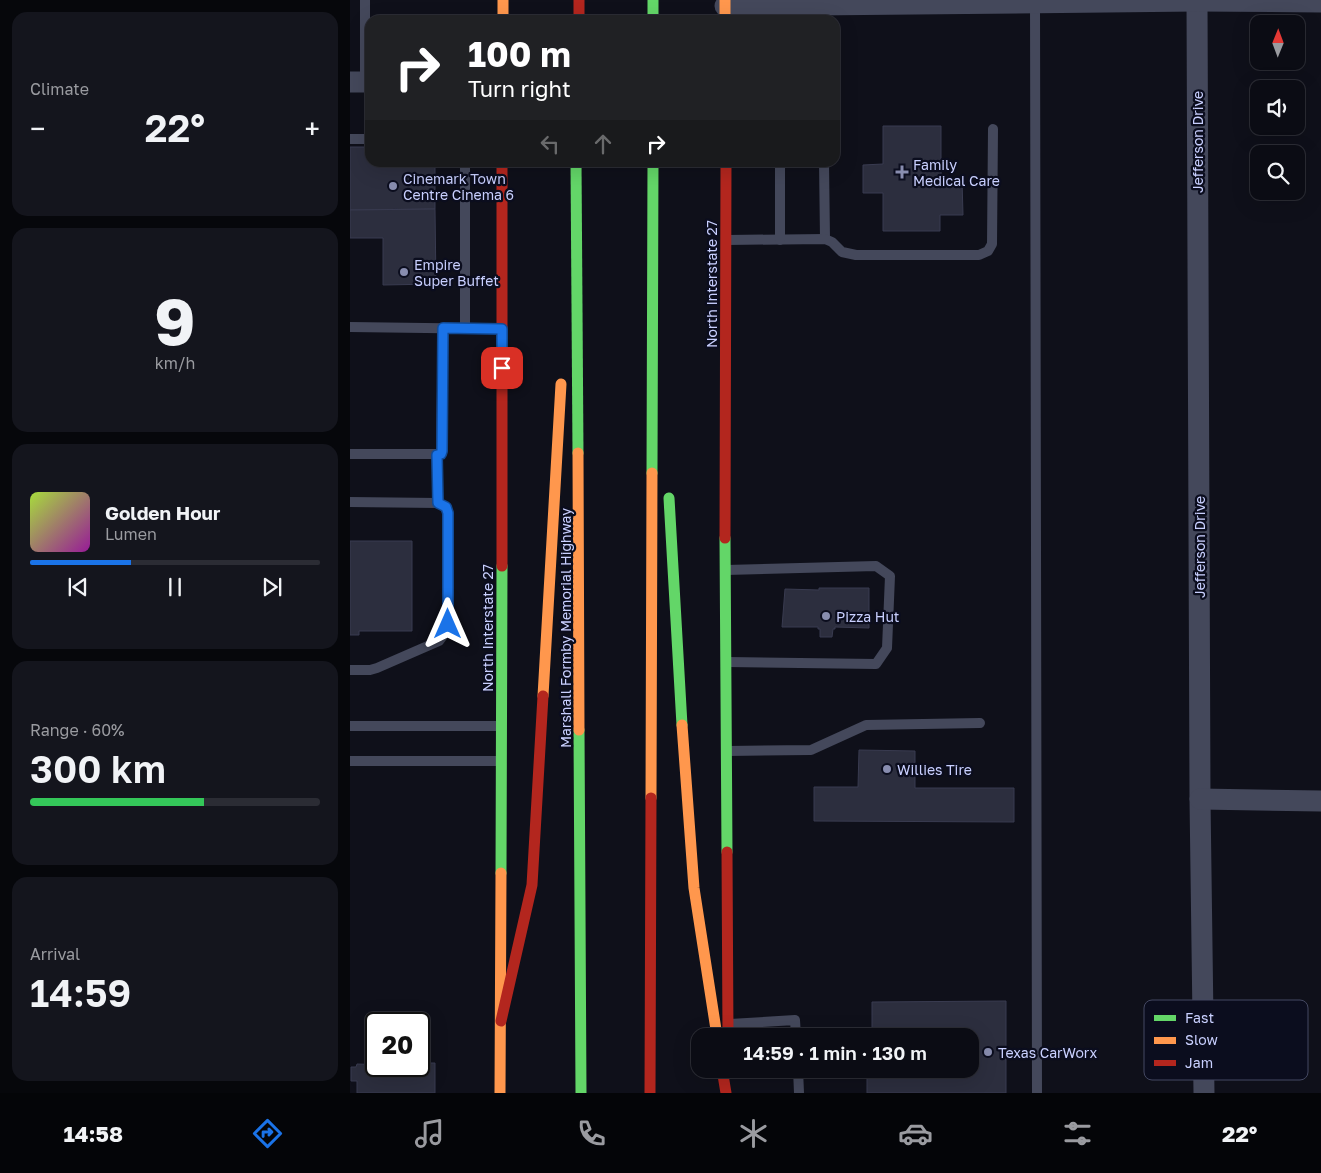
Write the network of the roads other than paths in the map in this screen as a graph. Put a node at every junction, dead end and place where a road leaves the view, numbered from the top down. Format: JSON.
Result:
{"nodes":[{"id":1,"x":365,"y":0,"type":"edge"},
{"id":2,"x":503,"y":0,"type":"edge"},
{"id":3,"x":579,"y":0,"type":"edge"},
{"id":4,"x":653,"y":0,"type":"edge"},
{"id":5,"x":1197,"y":0,"type":"edge"},
{"id":6,"x":1035,"y":1,"type":"edge"},
{"id":7,"x":885,"y":2,"type":"edge"},
{"id":8,"x":1321,"y":2,"type":"edge"},
{"id":9,"x":726,"y":9,"type":"edge"},
{"id":10,"x":503,"y":15,"type":"edge"},
{"id":11,"x":579,"y":15,"type":"edge"},
{"id":12,"x":653,"y":15,"type":"edge"},
{"id":13,"x":362,"y":82,"type":"edge"},
{"id":14,"x":993,"y":128,"type":"dead end"},
{"id":15,"x":350,"y":139,"type":"edge"},
{"id":16,"x":365,"y":139,"type":"edge"},
{"id":17,"x":465,"y":167,"type":"edge"},
{"id":18,"x":502,"y":167,"type":"edge"},
{"id":19,"x":575,"y":167,"type":"edge"},
{"id":20,"x":575,"y":167,"type":"edge"},
{"id":21,"x":652,"y":167,"type":"edge"},
{"id":22,"x":726,"y":167,"type":"edge"},
{"id":23,"x":780,"y":167,"type":"edge"},
{"id":24,"x":824,"y":167,"type":"edge"},
{"id":25,"x":652,"y":206,"type":"junction"},
{"id":26,"x":825,"y":239,"type":"junction"},
{"id":27,"x":726,"y":240,"type":"junction"},
{"id":28,"x":780,"y":240,"type":"junction"},
{"id":29,"x":566,"y":310,"type":"dead end"},
{"id":30,"x":350,"y":327,"type":"edge"},
{"id":31,"x":443,"y":328,"type":"junction"},
{"id":32,"x":465,"y":328,"type":"junction"},
{"id":33,"x":502,"y":329,"type":"junction"},
{"id":34,"x":562,"y":368,"type":"dead end"},
{"id":35,"x":664,"y":414,"type":"dead end"},
{"id":36,"x":350,"y":454,"type":"edge"},
{"id":37,"x":437,"y":455,"type":"junction"},
{"id":38,"x":668,"y":482,"type":"dead end"},
{"id":39,"x":350,"y":502,"type":"edge"},
{"id":40,"x":438,"y":503,"type":"junction"},
{"id":41,"x":726,"y":570,"type":"junction"},
{"id":42,"x":726,"y":662,"type":"junction"},
{"id":43,"x":350,"y":670,"type":"edge"},
{"id":44,"x":980,"y":723,"type":"dead end"},
{"id":45,"x":350,"y":726,"type":"edge"},
{"id":46,"x":502,"y":726,"type":"junction"},
{"id":47,"x":726,"y":750,"type":"junction"},
{"id":48,"x":350,"y":761,"type":"edge"},
{"id":49,"x":502,"y":762,"type":"junction"},
{"id":50,"x":1200,"y":799,"type":"junction"},
{"id":51,"x":1321,"y":801,"type":"edge"},
{"id":52,"x":1203,"y":1000,"type":"edge"},
{"id":53,"x":502,"y":1021,"type":"junction"},
{"id":54,"x":728,"y":1024,"type":"junction"},
{"id":55,"x":716,"y":1028,"type":"edge"},
{"id":56,"x":728,"y":1028,"type":"edge"},
{"id":57,"x":796,"y":1028,"type":"edge"},
{"id":58,"x":724,"y":1078,"type":"edge"},
{"id":59,"x":728,"y":1078,"type":"edge"},
{"id":60,"x":798,"y":1078,"type":"edge"},
{"id":61,"x":1204,"y":1080,"type":"edge"},
{"id":62,"x":500,"y":1093,"type":"edge"},
{"id":63,"x":582,"y":1093,"type":"edge"},
{"id":64,"x":650,"y":1093,"type":"edge"},
{"id":65,"x":727,"y":1093,"type":"edge"},
{"id":66,"x":799,"y":1093,"type":"edge"},
{"id":67,"x":1037,"y":1093,"type":"edge"},
{"id":68,"x":1204,"y":1093,"type":"edge"}],
"edges":[{"from":1,"to":13,"type":"lane"},
{"from":2,"to":10,"type":"main road"},
{"from":3,"to":11,"type":"main road"},
{"from":4,"to":12,"type":"main road"},
{"from":5,"to":6,"type":"street"},
{"from":5,"to":8,"type":"street"},
{"from":5,"to":50,"type":"street","name":"Jefferson Drive"},
{"from":6,"to":7,"type":"street"},
{"from":6,"to":67,"type":"lane"},
{"from":7,"to":9,"type":"street"},
{"from":14,"to":26,"type":"lane"},
{"from":15,"to":16,"type":"lane"},
{"from":17,"to":32,"type":"lane"},
{"from":18,"to":33,"type":"main road","name":"North Interstate 27"},
{"from":19,"to":29,"type":"main road"},
{"from":20,"to":63,"type":"main road","name":"Marshall Formby Memorial Highway"},
{"from":21,"to":25,"type":"main road"},
{"from":22,"to":27,"type":"main road","name":"North Interstate 27"},
{"from":23,"to":28,"type":"lane"},
{"from":24,"to":26,"type":"lane"},
{"from":25,"to":35,"type":"main road"},
{"from":25,"to":64,"type":"main road"},
{"from":26,"to":28,"type":"lane"},
{"from":27,"to":28,"type":"lane"},
{"from":27,"to":41,"type":"main road","name":"North Interstate 27"},
{"from":30,"to":31,"type":"lane"},
{"from":31,"to":32,"type":"lane"},
{"from":31,"to":37,"type":"lane"},
{"from":32,"to":33,"type":"lane"},
{"from":33,"to":46,"type":"main road","name":"North Interstate 27"},
{"from":34,"to":53,"type":"main road"},
{"from":36,"to":37,"type":"lane"},
{"from":37,"to":40,"type":"lane"},
{"from":38,"to":55,"type":"main road"},
{"from":39,"to":40,"type":"lane"},
{"from":40,"to":43,"type":"lane"},
{"from":41,"to":42,"type":"main road","name":"North Interstate 27"},
{"from":41,"to":42,"type":"lane"},
{"from":42,"to":47,"type":"main road","name":"North Interstate 27"},
{"from":44,"to":47,"type":"lane"},
{"from":45,"to":46,"type":"lane"},
{"from":46,"to":49,"type":"main road","name":"North Interstate 27"},
{"from":47,"to":54,"type":"main road","name":"North Interstate 27"},
{"from":48,"to":49,"type":"lane"},
{"from":49,"to":53,"type":"main road","name":"North Interstate 27"},
{"from":50,"to":51,"type":"street"},
{"from":50,"to":52,"type":"street","name":"Jefferson Drive"},
{"from":53,"to":62,"type":"main road","name":"North Interstate 27"},
{"from":54,"to":56,"type":"main road","name":"North Interstate 27"},
{"from":54,"to":57,"type":"lane"},
{"from":58,"to":65,"type":"main road"},
{"from":59,"to":65,"type":"main road"},
{"from":60,"to":66,"type":"lane"},
{"from":61,"to":68,"type":"street","name":"Jefferson Drive"}]}
